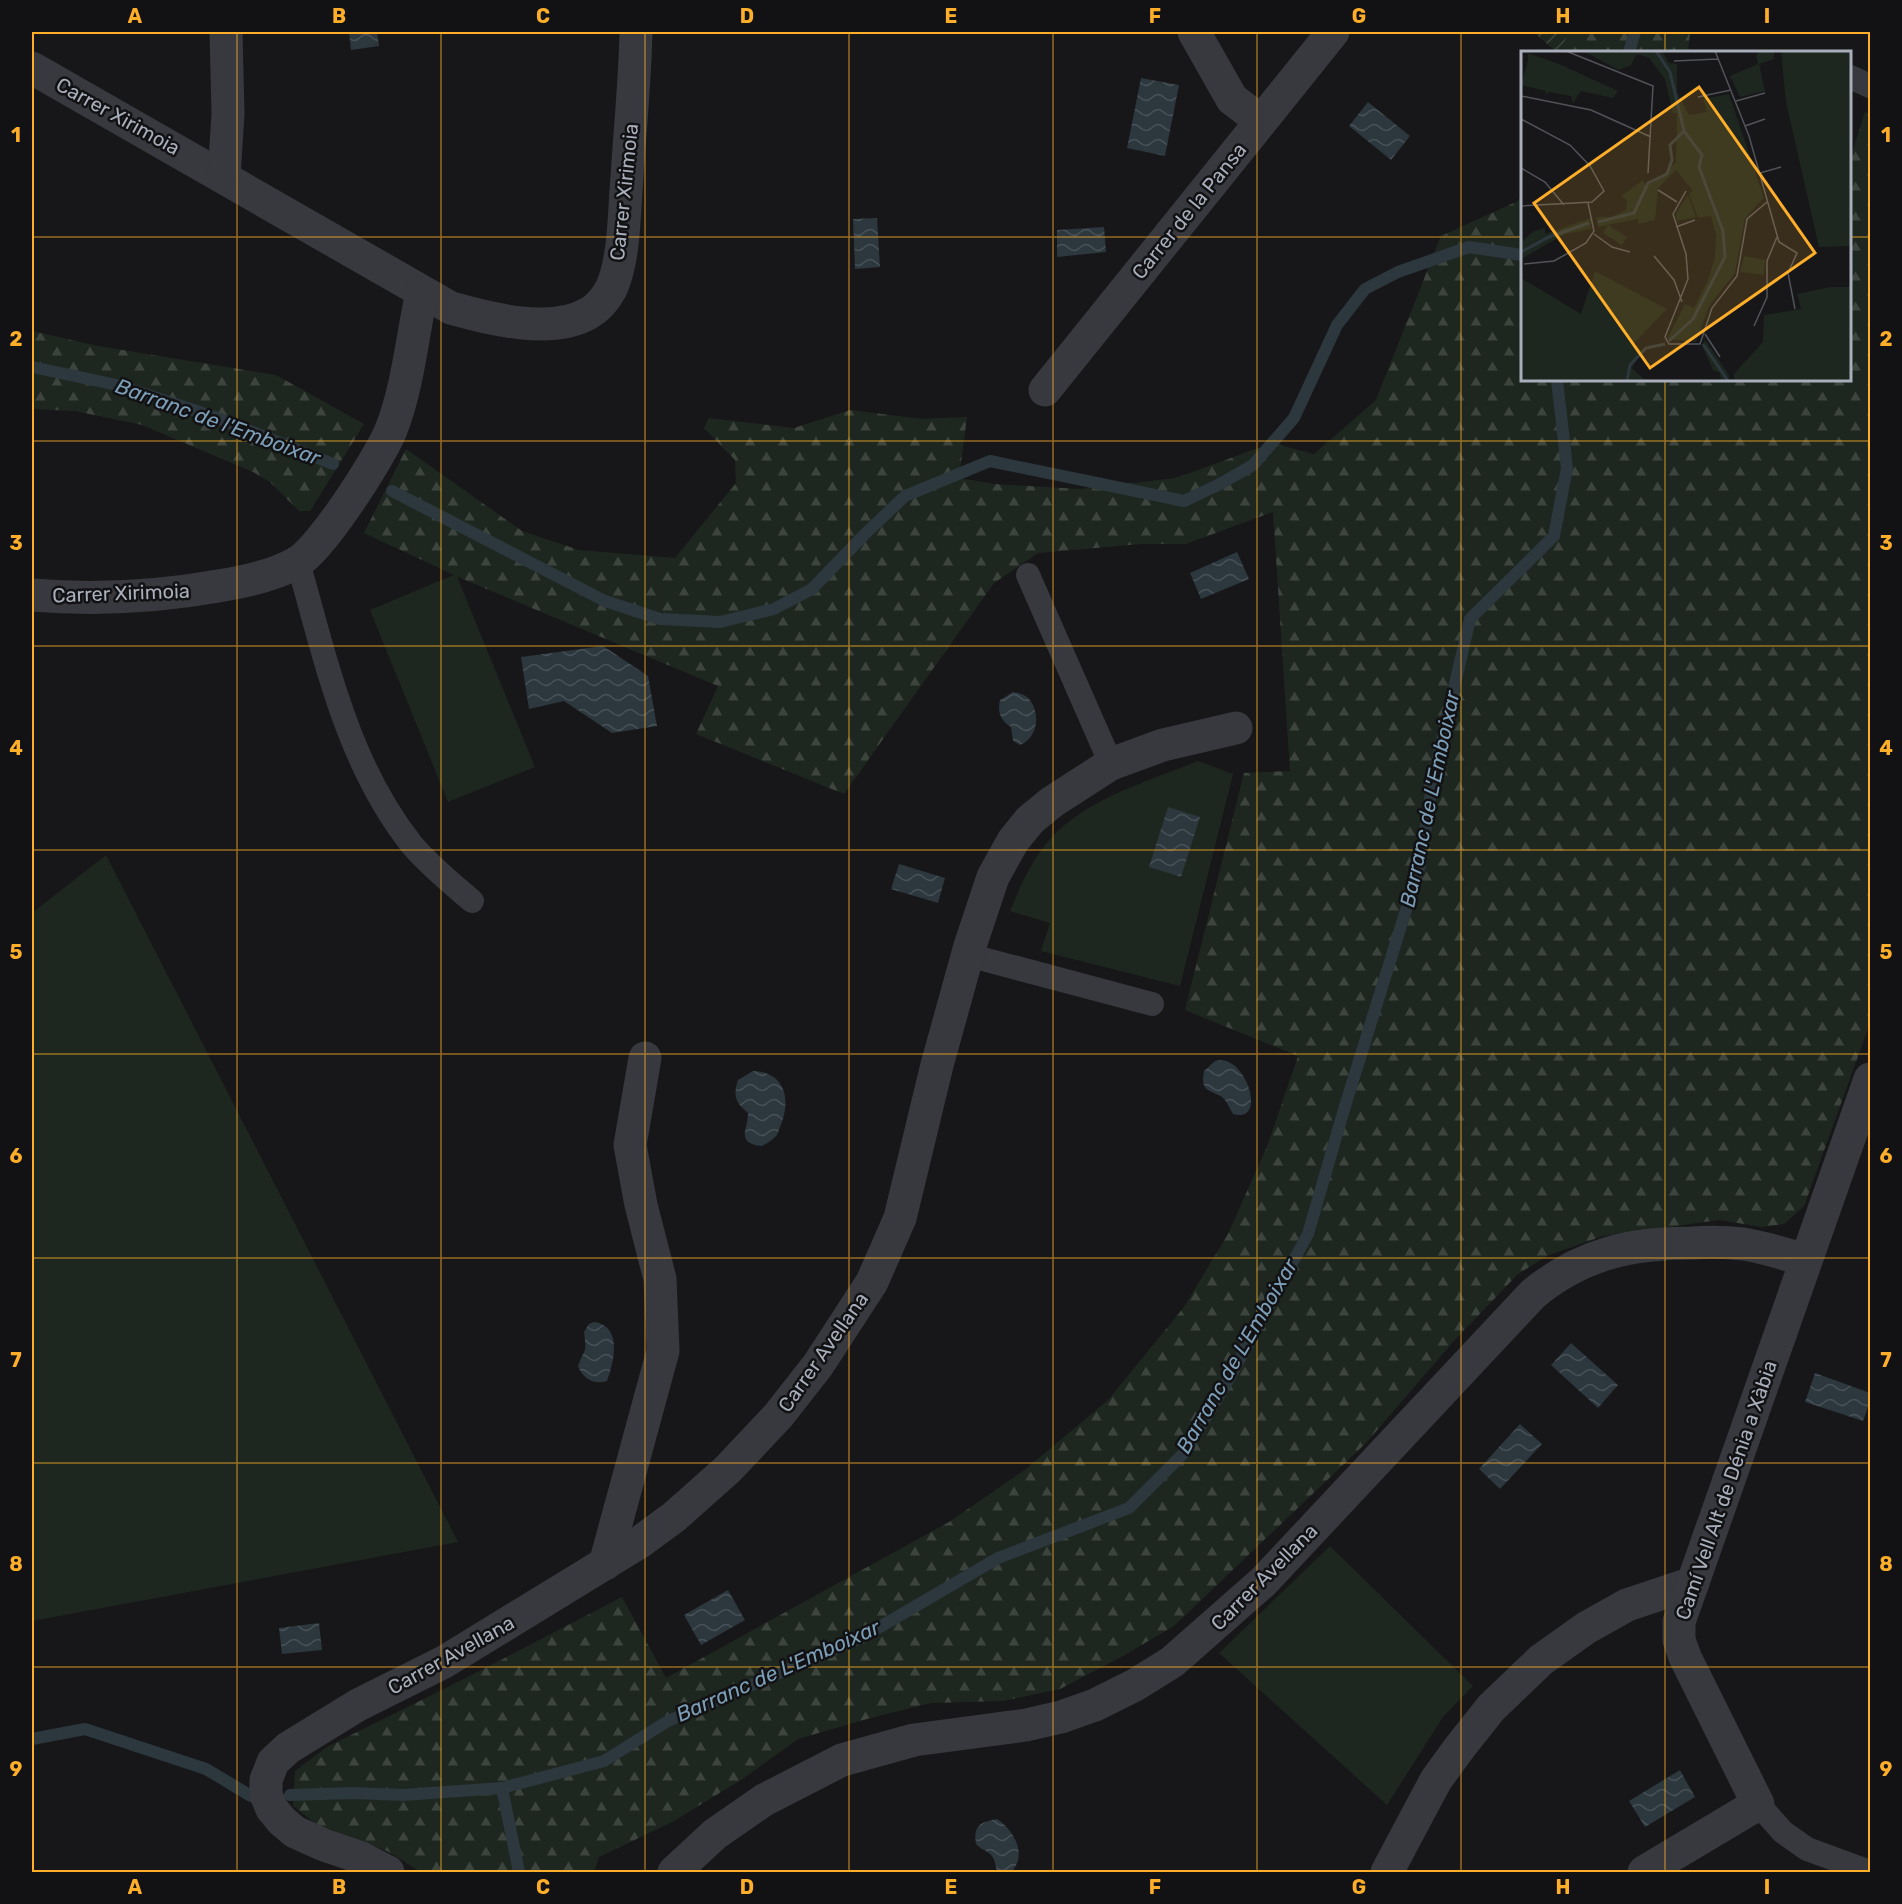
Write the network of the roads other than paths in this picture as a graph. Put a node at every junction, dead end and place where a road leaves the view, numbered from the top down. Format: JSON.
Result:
{"nodes":[{"id":1,"x":226,"y":32,"type":"edge"},
{"id":2,"x":636,"y":32,"type":"edge"},
{"id":3,"x":1194,"y":32,"type":"edge"},
{"id":4,"x":1333,"y":32,"type":"edge"},
{"id":5,"x":32,"y":68,"type":"edge"},
{"id":6,"x":1851,"y":77,"type":"edge"},
{"id":7,"x":1870,"y":86,"type":"edge"},
{"id":8,"x":1261,"y":121,"type":"junction"},
{"id":9,"x":224,"y":176,"type":"junction"},
{"id":10,"x":422,"y":292,"type":"junction"},
{"id":11,"x":1045,"y":390,"type":"dead end"},
{"id":12,"x":298,"y":562,"type":"junction"},
{"id":13,"x":1028,"y":575,"type":"dead end"},
{"id":14,"x":32,"y":595,"type":"edge"},
{"id":15,"x":1236,"y":728,"type":"dead end"},
{"id":16,"x":1111,"y":764,"type":"junction"},
{"id":17,"x":472,"y":901,"type":"dead end"},
{"id":18,"x":968,"y":955,"type":"junction"},
{"id":19,"x":1152,"y":1004,"type":"dead end"},
{"id":20,"x":645,"y":1058,"type":"dead end"},
{"id":21,"x":1870,"y":1079,"type":"edge"},
{"id":22,"x":1805,"y":1260,"type":"junction"},
{"id":23,"x":605,"y":1564,"type":"junction"},
{"id":24,"x":1693,"y":1583,"type":"junction"},
{"id":25,"x":1758,"y":1804,"type":"junction"},
{"id":26,"x":388,"y":1872,"type":"edge"},
{"id":27,"x":674,"y":1872,"type":"edge"},
{"id":28,"x":1387,"y":1872,"type":"edge"},
{"id":29,"x":1644,"y":1872,"type":"edge"},
{"id":30,"x":1870,"y":1872,"type":"edge"}],
"edges":[{"from":1,"to":9,"type":"street"},
{"from":2,"to":10,"type":"street","name":"Carrer Xirimoia"},
{"from":3,"to":8,"type":"street"},
{"from":4,"to":8,"type":"street","name":"Carrer de la Pansa"},
{"from":5,"to":9,"type":"street","name":"Carrer Xirimoia"},
{"from":6,"to":7,"type":"lane"},
{"from":8,"to":11,"type":"street","name":"Carrer de la Pansa"},
{"from":9,"to":10,"type":"street","name":"Carrer Xirimoia"},
{"from":10,"to":12,"type":"street","name":"Carrer Xirimoia"},
{"from":12,"to":14,"type":"street","name":"Carrer Xirimoia"},
{"from":12,"to":17,"type":"lane"},
{"from":13,"to":16,"type":"lane"},
{"from":15,"to":16,"type":"street","name":"Carrer Avellana"},
{"from":16,"to":18,"type":"street","name":"Carrer Avellana"},
{"from":18,"to":19,"type":"lane"},
{"from":18,"to":23,"type":"street","name":"Carrer Avellana"},
{"from":20,"to":23,"type":"street"},
{"from":21,"to":22,"type":"street","name":"Camí Vell Alt de Dénia a Xàbia"},
{"from":22,"to":24,"type":"street","name":"Camí Vell Alt de Dénia a Xàbia"},
{"from":22,"to":27,"type":"street","name":"Carrer Avellana"},
{"from":23,"to":26,"type":"street","name":"Carrer Avellana"},
{"from":24,"to":25,"type":"street","name":"Camí Vell Alt de Dénia a Xàbia"},
{"from":24,"to":28,"type":"street"},
{"from":25,"to":29,"type":"street"},
{"from":25,"to":30,"type":"lane"}]}
